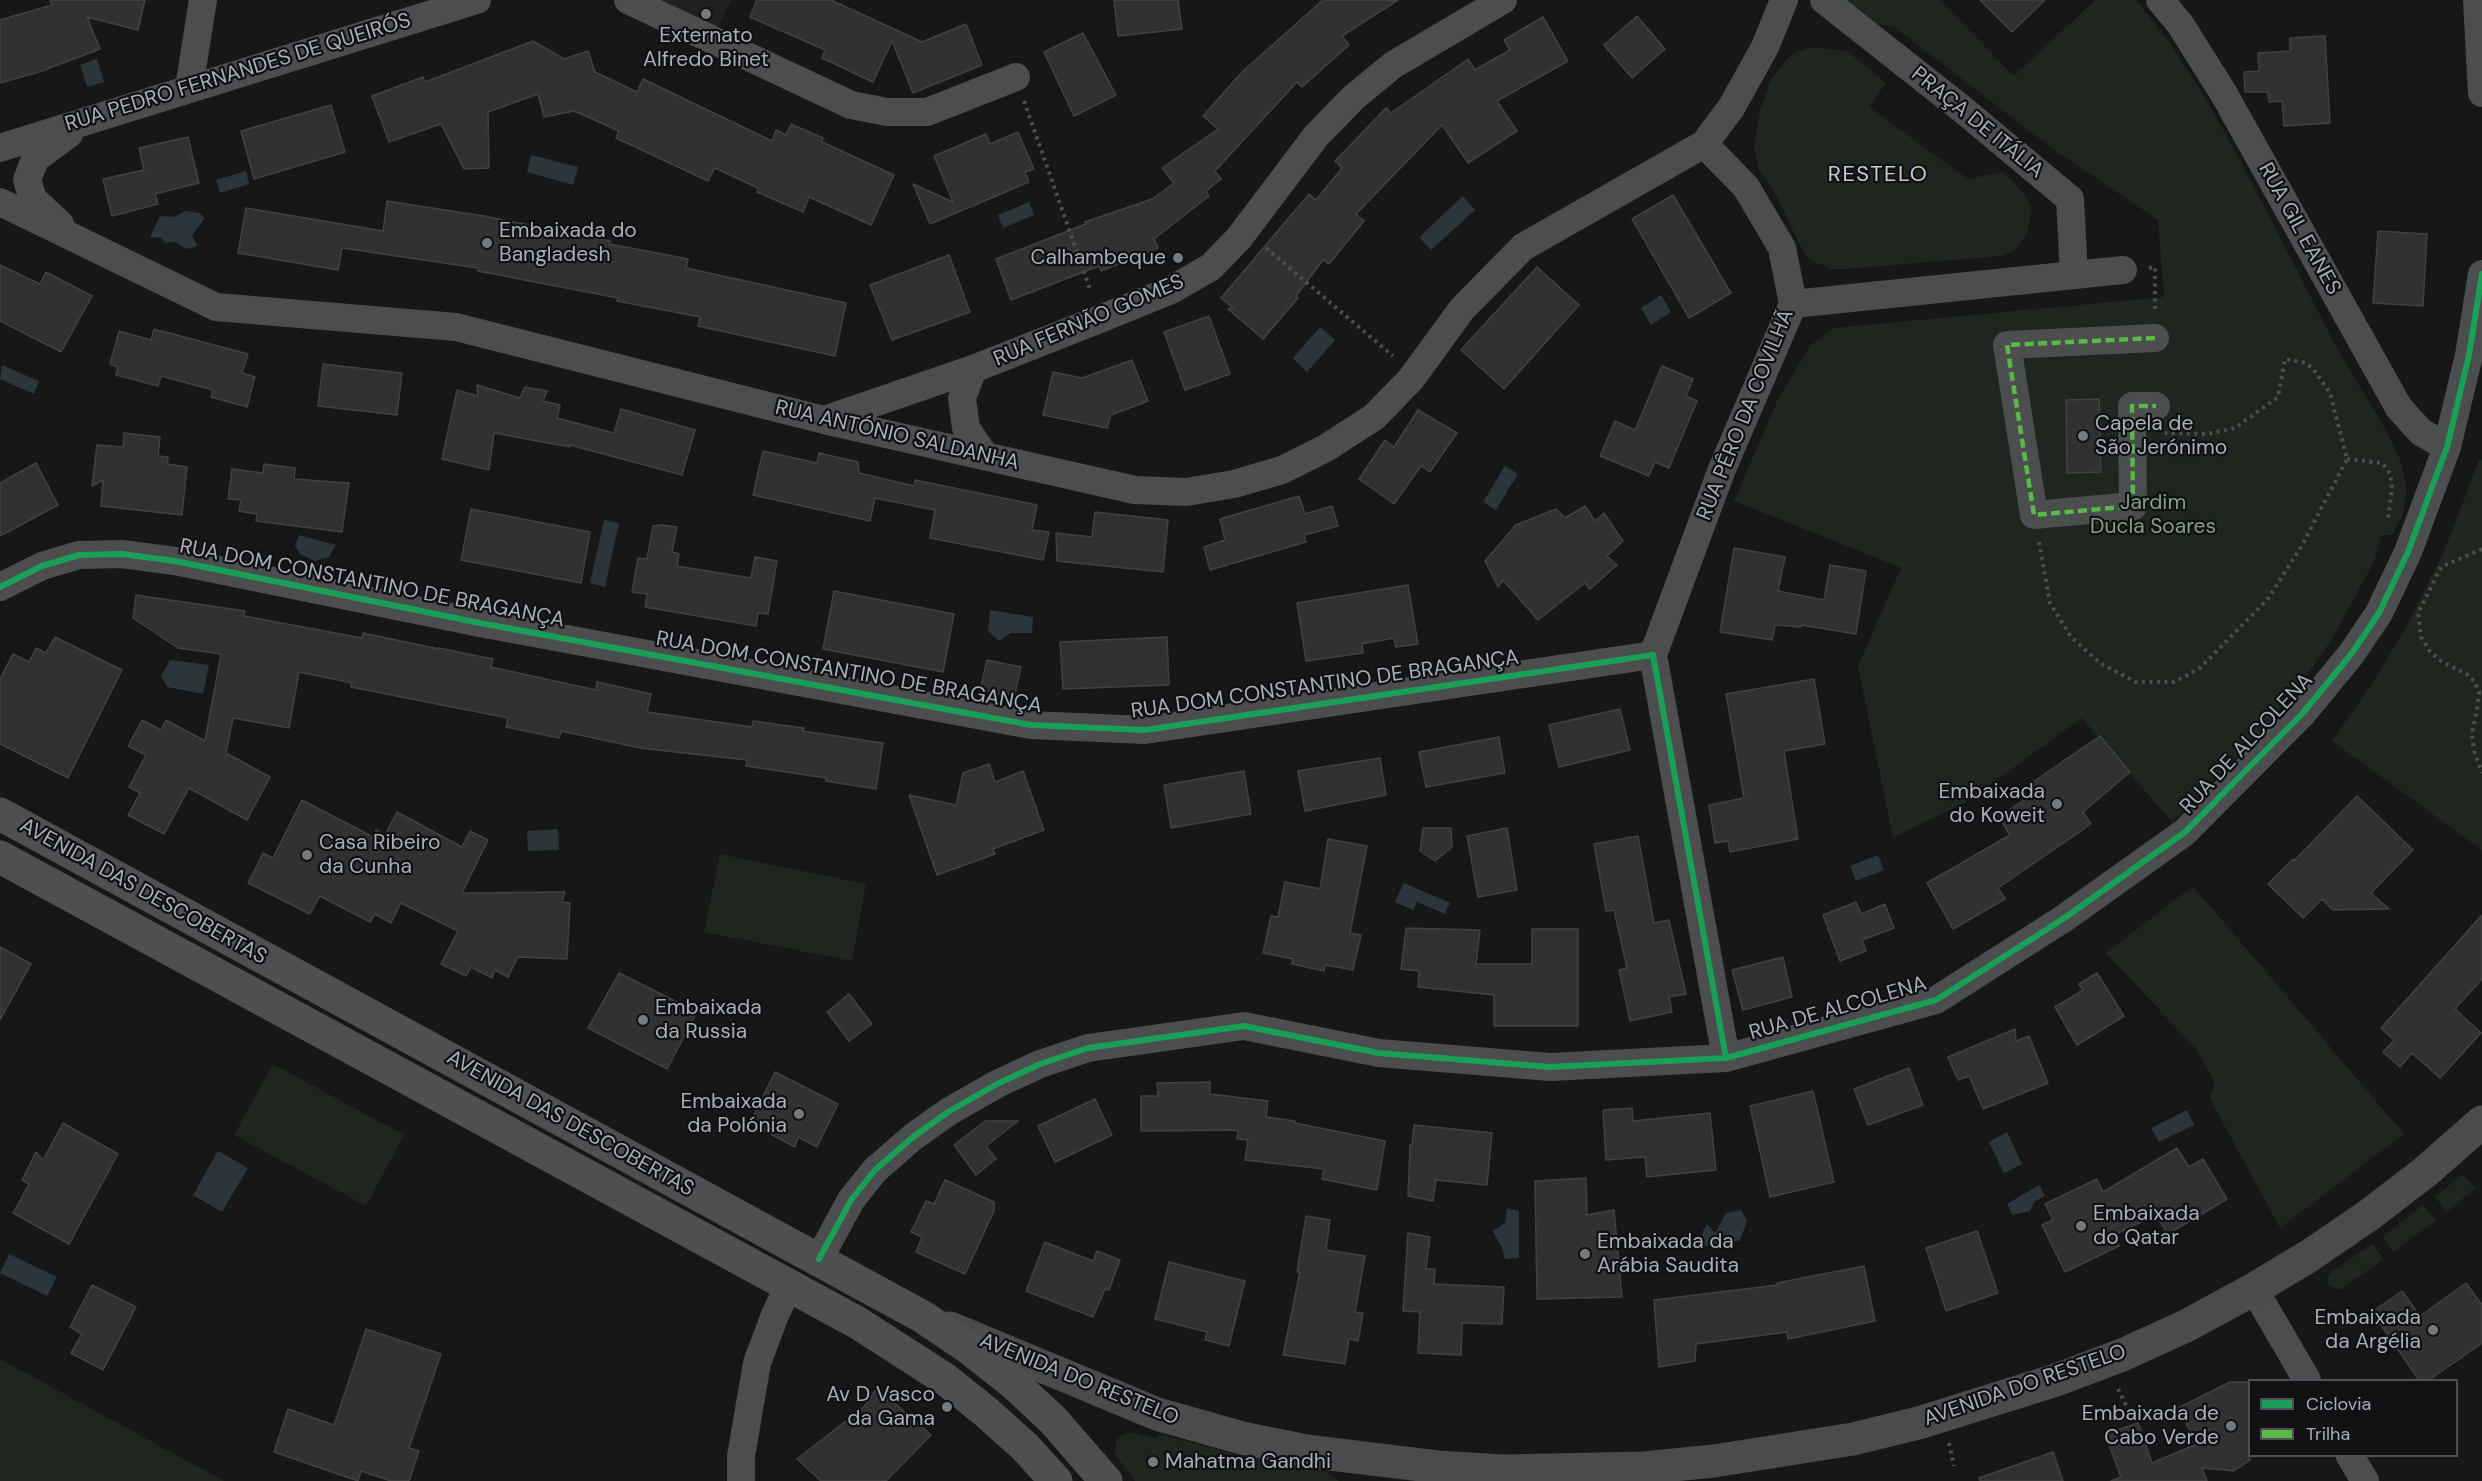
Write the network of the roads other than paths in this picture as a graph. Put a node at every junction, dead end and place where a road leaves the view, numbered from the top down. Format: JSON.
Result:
{"nodes":[{"id":1,"x":203,"y":0,"type":"edge"},
{"id":2,"x":477,"y":0,"type":"edge"},
{"id":3,"x":628,"y":0,"type":"edge"},
{"id":4,"x":1503,"y":0,"type":"edge"},
{"id":5,"x":1784,"y":0,"type":"edge"},
{"id":6,"x":1824,"y":0,"type":"edge"},
{"id":7,"x":2160,"y":0,"type":"edge"},
{"id":8,"x":2477,"y":0,"type":"edge"},
{"id":9,"x":1016,"y":77,"type":"dead end"},
{"id":10,"x":189,"y":88,"type":"junction"},
{"id":11,"x":2482,"y":93,"type":"edge"},
{"id":12,"x":89,"y":119,"type":"junction"},
{"id":13,"x":1704,"y":144,"type":"junction"},
{"id":14,"x":0,"y":148,"type":"edge"},
{"id":15,"x":0,"y":202,"type":"edge"},
{"id":16,"x":79,"y":242,"type":"junction"},
{"id":17,"x":2122,"y":270,"type":"road end"},
{"id":18,"x":2482,"y":274,"type":"edge"},
{"id":19,"x":2074,"y":275,"type":"junction"},
{"id":20,"x":1793,"y":304,"type":"junction"},
{"id":21,"x":2156,"y":338,"type":"road end"},
{"id":22,"x":973,"y":369,"type":"junction"},
{"id":23,"x":2156,"y":406,"type":"road end"},
{"id":24,"x":824,"y":420,"type":"junction"},
{"id":25,"x":2447,"y":447,"type":"junction"},
{"id":26,"x":985,"y":456,"type":"junction"},
{"id":27,"x":0,"y":587,"type":"edge"},
{"id":28,"x":1653,"y":655,"type":"junction"},
{"id":29,"x":0,"y":814,"type":"edge"},
{"id":30,"x":0,"y":856,"type":"edge"},
{"id":31,"x":1726,"y":1058,"type":"junction"},
{"id":32,"x":2482,"y":1122,"type":"edge"},
{"id":33,"x":819,"y":1259,"type":"junction"},
{"id":34,"x":789,"y":1285,"type":"junction"},
{"id":35,"x":2254,"y":1289,"type":"junction"},
{"id":36,"x":924,"y":1317,"type":"junction"},
{"id":37,"x":2306,"y":1379,"type":"edge"},
{"id":38,"x":1306,"y":1451,"type":"junction"},
{"id":39,"x":2351,"y":1457,"type":"edge"},
{"id":40,"x":1503,"y":1471,"type":"junction"},
{"id":41,"x":741,"y":1481,"type":"edge"},
{"id":42,"x":1056,"y":1481,"type":"edge"},
{"id":43,"x":1106,"y":1481,"type":"edge"},
{"id":44,"x":1352,"y":1481,"type":"edge"},
{"id":45,"x":1433,"y":1481,"type":"edge"},
{"id":46,"x":2365,"y":1481,"type":"edge"}],
"edges":[{"from":1,"to":10,"type":"street"},
{"from":2,"to":10,"type":"street","name":"RUA PEDRO FERNANDES DE QUEIRÓS"},
{"from":3,"to":9,"type":"street"},
{"from":4,"to":22,"type":"street","name":"RUA FERNÃO GOMES"},
{"from":5,"to":13,"type":"street"},
{"from":6,"to":19,"type":"street","name":"PRAÇA DE ITÁLIA"},
{"from":7,"to":25,"type":"street","name":"RUA GIL EANES"},
{"from":8,"to":11,"type":"street"},
{"from":10,"to":12,"type":"street","name":"RUA PEDRO FERNANDES DE QUEIRÓS"},
{"from":12,"to":14,"type":"street","name":"RUA PEDRO FERNANDES DE QUEIRÓS"},
{"from":12,"to":16,"type":"street"},
{"from":13,"to":20,"type":"street","name":"RUA PÊRO DA COVILHÃ"},
{"from":13,"to":26,"type":"street","name":"RUA ANTÓNIO SALDANHA"},
{"from":15,"to":16,"type":"street","name":"RUA ANTÓNIO SALDANHA"},
{"from":16,"to":24,"type":"street","name":"RUA ANTÓNIO SALDANHA"},
{"from":17,"to":19,"type":"street"},
{"from":18,"to":25,"type":"street","name":"RUA DE ALCOLENA"},
{"from":19,"to":20,"type":"street"},
{"from":20,"to":28,"type":"street","name":"RUA PÊRO DA COVILHÃ"},
{"from":21,"to":23,"type":"street"},
{"from":22,"to":24,"type":"street","name":"RUA FERNÃO GOMES"},
{"from":22,"to":26,"type":"street"},
{"from":24,"to":26,"type":"street","name":"RUA ANTÓNIO SALDANHA"},
{"from":25,"to":31,"type":"street","name":"RUA DE ALCOLENA"},
{"from":27,"to":28,"type":"street","name":"RUA DOM CONSTANTINO DE BRAGANÇA"},
{"from":28,"to":31,"type":"street"},
{"from":29,"to":33,"type":"main road","name":"AVENIDA DAS DESCOBERTAS"},
{"from":30,"to":34,"type":"main road","name":"AVENIDA DAS DESCOBERTAS"},
{"from":31,"to":33,"type":"street","name":"RUA DE ALCOLENA"},
{"from":32,"to":35,"type":"street","name":"AVENIDA DO RESTELO"},
{"from":33,"to":36,"type":"main road","name":"AVENIDA DAS DESCOBERTAS"},
{"from":34,"to":41,"type":"street"},
{"from":34,"to":42,"type":"main road","name":"AVENIDA DAS DESCOBERTAS"},
{"from":35,"to":37,"type":"street"},
{"from":35,"to":40,"type":"street","name":"AVENIDA DO RESTELO"},
{"from":36,"to":38,"type":"street","name":"AVENIDA DO RESTELO"},
{"from":36,"to":43,"type":"main road","name":"AVENIDA DAS DESCOBERTAS"},
{"from":38,"to":40,"type":"street","name":"AVENIDA DO RESTELO"},
{"from":38,"to":44,"type":"street","name":"AVENIDA DO RESTELO"},
{"from":39,"to":46,"type":"street"},
{"from":40,"to":45,"type":"street","name":"AVENIDA DO RESTELO"}]}
